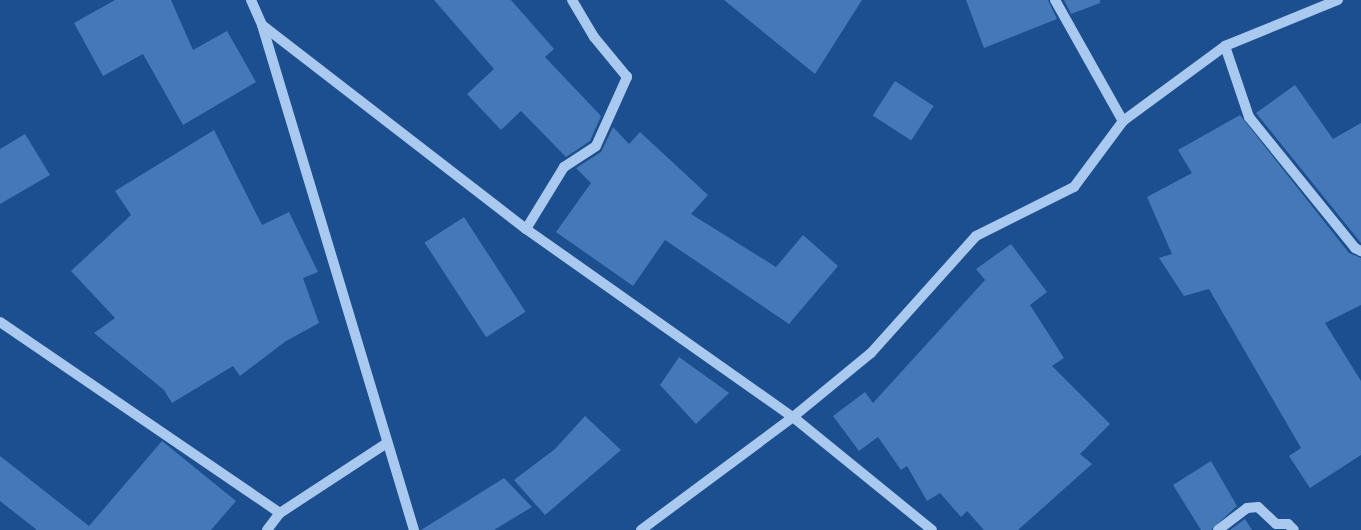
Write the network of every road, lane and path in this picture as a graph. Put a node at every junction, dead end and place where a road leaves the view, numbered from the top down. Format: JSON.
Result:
{"nodes":[{"id":1,"x":251,"y":0,"type":"edge"},
{"id":2,"x":572,"y":0,"type":"edge"},
{"id":3,"x":1055,"y":0,"type":"edge"},
{"id":4,"x":1338,"y":0,"type":"edge"},
{"id":5,"x":262,"y":25,"type":"junction"},
{"id":6,"x":1225,"y":46,"type":"junction"},
{"id":7,"x":1123,"y":121,"type":"junction"},
{"id":8,"x":526,"y":229,"type":"junction"},
{"id":9,"x":1361,"y":250,"type":"edge"},
{"id":10,"x":0,"y":322,"type":"edge"},
{"id":11,"x":793,"y":417,"type":"junction"},
{"id":12,"x":387,"y":443,"type":"junction"},
{"id":13,"x":280,"y":513,"type":"junction"},
{"id":14,"x":267,"y":530,"type":"edge"},
{"id":15,"x":414,"y":530,"type":"edge"},
{"id":16,"x":641,"y":530,"type":"edge"},
{"id":17,"x":932,"y":530,"type":"edge"},
{"id":18,"x":1218,"y":530,"type":"edge"},
{"id":19,"x":1294,"y":530,"type":"edge"}],
"edges":[{"from":1,"to":5,"type":"street"},
{"from":2,"to":8,"type":"street"},
{"from":3,"to":7,"type":"street"},
{"from":4,"to":6,"type":"street"},
{"from":5,"to":8,"type":"street"},
{"from":5,"to":12,"type":"street"},
{"from":6,"to":7,"type":"street"},
{"from":6,"to":9,"type":"street"},
{"from":7,"to":11,"type":"street"},
{"from":8,"to":11,"type":"street"},
{"from":10,"to":13,"type":"street"},
{"from":11,"to":16,"type":"street"},
{"from":11,"to":17,"type":"street"},
{"from":12,"to":13,"type":"street"},
{"from":12,"to":15,"type":"street"},
{"from":13,"to":14,"type":"street"},
{"from":18,"to":19,"type":"street"}]}
